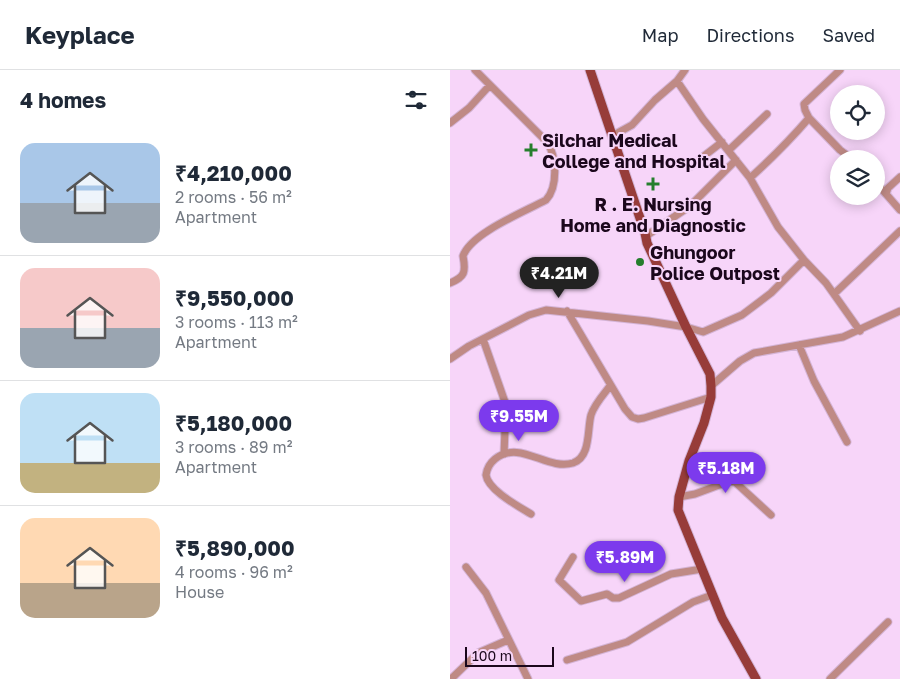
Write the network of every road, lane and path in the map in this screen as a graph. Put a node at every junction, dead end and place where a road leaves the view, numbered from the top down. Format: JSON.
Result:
{"nodes":[{"id":1,"x":475,"y":70,"type":"edge"},
{"id":2,"x":590,"y":70,"type":"edge"},
{"id":3,"x":686,"y":70,"type":"edge"},
{"id":4,"x":840,"y":70,"type":"edge"},
{"id":5,"x":677,"y":81,"type":"junction"},
{"id":6,"x":490,"y":85,"type":"junction"},
{"id":7,"x":767,"y":114,"type":"dead end"},
{"id":8,"x":808,"y":118,"type":"junction"},
{"id":9,"x":450,"y":123,"type":"edge"},
{"id":10,"x":612,"y":136,"type":"junction"},
{"id":11,"x":722,"y":142,"type":"junction"},
{"id":12,"x":729,"y":150,"type":"junction"},
{"id":13,"x":841,"y":150,"type":"edge"},
{"id":14,"x":736,"y":160,"type":"junction"},
{"id":15,"x":691,"y":166,"type":"dead end"},
{"id":16,"x":900,"y":177,"type":"edge"},
{"id":17,"x":750,"y":178,"type":"junction"},
{"id":18,"x":886,"y":194,"type":"joint"},
{"id":19,"x":900,"y":210,"type":"edge"},
{"id":20,"x":900,"y":232,"type":"edge"},
{"id":21,"x":646,"y":236,"type":"junction"},
{"id":22,"x":804,"y":260,"type":"junction"},
{"id":23,"x":450,"y":283,"type":"edge"},
{"id":24,"x":834,"y":294,"type":"junction"},
{"id":25,"x":567,"y":311,"type":"junction"},
{"id":26,"x":900,"y":311,"type":"edge"},
{"id":27,"x":686,"y":327,"type":"junction"},
{"id":28,"x":860,"y":331,"type":"junction"},
{"id":29,"x":483,"y":339,"type":"junction"},
{"id":30,"x":799,"y":345,"type":"junction"},
{"id":31,"x":450,"y":359,"type":"edge"},
{"id":32,"x":610,"y":386,"type":"junction"},
{"id":33,"x":711,"y":386,"type":"junction"},
{"id":34,"x":710,"y":398,"type":"junction"},
{"id":35,"x":847,"y":442,"type":"dead end"},
{"id":36,"x":504,"y":454,"type":"junction"},
{"id":37,"x":679,"y":497,"type":"junction"},
{"id":38,"x":531,"y":514,"type":"dead end"},
{"id":39,"x":771,"y":515,"type":"dead end"},
{"id":40,"x":573,"y":557,"type":"dead end"},
{"id":41,"x":466,"y":567,"type":"dead end"},
{"id":42,"x":702,"y":568,"type":"junction"},
{"id":43,"x":712,"y":595,"type":"junction"},
{"id":44,"x":888,"y":622,"type":"dead end"},
{"id":45,"x":508,"y":640,"type":"junction"},
{"id":46,"x":567,"y":660,"type":"dead end"},
{"id":47,"x":452,"y":675,"type":"edge"},
{"id":48,"x":528,"y":679,"type":"edge"},
{"id":49,"x":756,"y":679,"type":"edge"},
{"id":50,"x":830,"y":679,"type":"edge"}],
"edges":[{"from":1,"to":6,"type":"street"},
{"from":2,"to":10,"type":"main road"},
{"from":3,"to":5,"type":"street"},
{"from":4,"to":8,"type":"street"},
{"from":5,"to":10,"type":"street"},
{"from":5,"to":11,"type":"street"},
{"from":6,"to":9,"type":"street"},
{"from":6,"to":23,"type":"street"},
{"from":7,"to":12,"type":"street"},
{"from":8,"to":13,"type":"street"},
{"from":8,"to":17,"type":"street"},
{"from":10,"to":21,"type":"main road"},
{"from":11,"to":12,"type":"street"},
{"from":11,"to":15,"type":"street"},
{"from":12,"to":14,"type":"street"},
{"from":14,"to":17,"type":"street"},
{"from":14,"to":21,"type":"street"},
{"from":16,"to":18,"type":"street"},
{"from":17,"to":22,"type":"street"},
{"from":18,"to":19,"type":"street"},
{"from":20,"to":24,"type":"street"},
{"from":21,"to":27,"type":"main road"},
{"from":22,"to":24,"type":"street"},
{"from":22,"to":27,"type":"street"},
{"from":24,"to":28,"type":"street"},
{"from":25,"to":27,"type":"street"},
{"from":25,"to":29,"type":"street"},
{"from":25,"to":32,"type":"street"},
{"from":26,"to":28,"type":"street"},
{"from":27,"to":33,"type":"main road"},
{"from":28,"to":30,"type":"street"},
{"from":29,"to":31,"type":"street"},
{"from":29,"to":36,"type":"street"},
{"from":30,"to":33,"type":"street"},
{"from":30,"to":35,"type":"street"},
{"from":32,"to":34,"type":"street"},
{"from":32,"to":36,"type":"street"},
{"from":33,"to":34,"type":"main road"},
{"from":34,"to":37,"type":"main road"},
{"from":36,"to":38,"type":"street"},
{"from":37,"to":39,"type":"street"},
{"from":37,"to":42,"type":"main road"},
{"from":40,"to":42,"type":"street"},
{"from":41,"to":45,"type":"street"},
{"from":42,"to":43,"type":"main road"},
{"from":43,"to":46,"type":"street"},
{"from":43,"to":49,"type":"main road"},
{"from":44,"to":50,"type":"street"},
{"from":45,"to":47,"type":"street"},
{"from":45,"to":48,"type":"street"}]}
